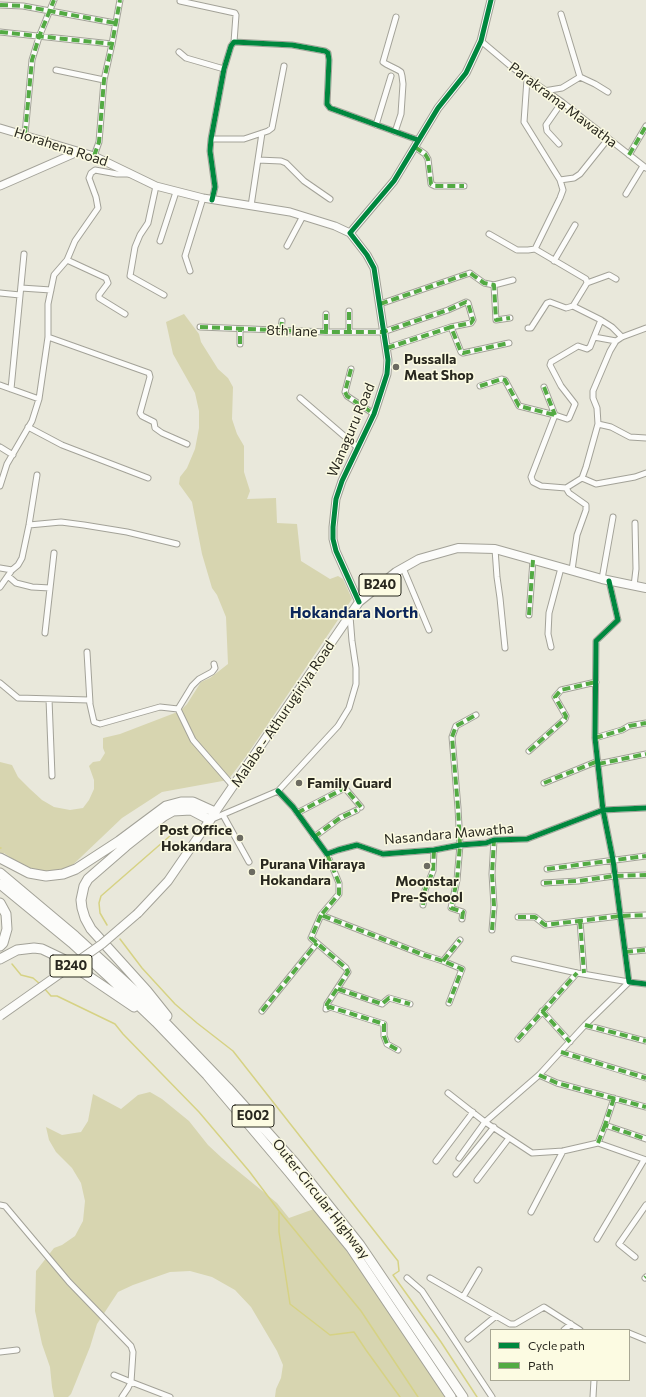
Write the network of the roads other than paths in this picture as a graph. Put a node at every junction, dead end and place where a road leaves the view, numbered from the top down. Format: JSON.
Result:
{"nodes":[{"id":1,"x":54,"y":0,"type":"edge"},
{"id":2,"x":120,"y":0,"type":"edge"},
{"id":3,"x":491,"y":0,"type":"edge"},
{"id":4,"x":180,"y":1,"type":"edge"},
{"id":5,"x":0,"y":5,"type":"edge"},
{"id":6,"x":50,"y":12,"type":"junction"},
{"id":7,"x":560,"y":14,"type":"dead end"},
{"id":8,"x":396,"y":17,"type":"dead end"},
{"id":9,"x":115,"y":23,"type":"junction"},
{"id":10,"x":0,"y":32,"type":"edge"},
{"id":11,"x":39,"y":37,"type":"junction"},
{"id":12,"x":482,"y":41,"type":"junction"},
{"id":13,"x":234,"y":42,"type":"junction"},
{"id":14,"x":112,"y":44,"type":"junction"},
{"id":15,"x":180,"y":52,"type":"dead end"},
{"id":16,"x":284,"y":66,"type":"dead end"},
{"id":17,"x":224,"y":69,"type":"junction"},
{"id":18,"x":56,"y":70,"type":"dead end"},
{"id":19,"x":391,"y":76,"type":"dead end"},
{"id":20,"x":580,"y":77,"type":"junction"},
{"id":21,"x":527,"y":79,"type":"junction"},
{"id":22,"x":104,"y":80,"type":"junction"},
{"id":23,"x":544,"y":91,"type":"junction"},
{"id":24,"x":608,"y":92,"type":"dead end"},
{"id":25,"x":562,"y":102,"type":"junction"},
{"id":26,"x":376,"y":125,"type":"junction"},
{"id":27,"x":646,"y":126,"type":"edge"},
{"id":28,"x":0,"y":128,"type":"edge"},
{"id":29,"x":395,"y":132,"type":"junction"},
{"id":30,"x":262,"y":133,"type":"junction"},
{"id":31,"x":25,"y":134,"type":"junction"},
{"id":32,"x":211,"y":139,"type":"junction"},
{"id":33,"x":608,"y":139,"type":"junction"},
{"id":34,"x":416,"y":144,"type":"junction"},
{"id":35,"x":559,"y":144,"type":"dead end"},
{"id":36,"x":80,"y":151,"type":"junction"},
{"id":37,"x":629,"y":155,"type":"junction"},
{"id":38,"x":94,"y":156,"type":"junction"},
{"id":39,"x":258,"y":160,"type":"junction"},
{"id":40,"x":645,"y":167,"type":"edge"},
{"id":41,"x":132,"y":174,"type":"junction"},
{"id":42,"x":560,"y":180,"type":"junction"},
{"id":43,"x":0,"y":186,"type":"edge"},
{"id":44,"x":156,"y":186,"type":"junction"},
{"id":45,"x":464,"y":186,"type":"dead end"},
{"id":46,"x":176,"y":192,"type":"junction"},
{"id":47,"x":626,"y":194,"type":"dead end"},
{"id":48,"x":202,"y":198,"type":"junction"},
{"id":49,"x":212,"y":200,"type":"junction"},
{"id":50,"x":330,"y":200,"type":"dead end"},
{"id":51,"x":251,"y":206,"type":"junction"},
{"id":52,"x":303,"y":216,"type":"junction"},
{"id":53,"x":575,"y":225,"type":"dead end"},
{"id":54,"x":350,"y":233,"type":"junction"},
{"id":55,"x":489,"y":234,"type":"dead end"},
{"id":56,"x":160,"y":241,"type":"dead end"},
{"id":57,"x":287,"y":246,"type":"dead end"},
{"id":58,"x":534,"y":249,"type":"junction"},
{"id":59,"x":24,"y":254,"type":"dead end"},
{"id":60,"x":67,"y":260,"type":"junction"},
{"id":61,"x":554,"y":261,"type":"junction"},
{"id":62,"x":190,"y":271,"type":"dead end"},
{"id":63,"x":513,"y":280,"type":"dead end"},
{"id":64,"x":616,"y":280,"type":"dead end"},
{"id":65,"x":587,"y":283,"type":"junction"},
{"id":66,"x":494,"y":285,"type":"junction"},
{"id":67,"x":21,"y":288,"type":"junction"},
{"id":68,"x":51,"y":290,"type":"junction"},
{"id":69,"x":0,"y":293,"type":"edge"},
{"id":70,"x":20,"y":295,"type":"junction"},
{"id":71,"x":164,"y":295,"type":"dead end"},
{"id":72,"x":380,"y":304,"type":"junction"},
{"id":73,"x":573,"y":306,"type":"junction"},
{"id":74,"x":349,"y":311,"type":"dead end"},
{"id":75,"x":125,"y":314,"type":"dead end"},
{"id":76,"x":326,"y":314,"type":"dead end"},
{"id":77,"x":510,"y":318,"type":"dead end"},
{"id":78,"x":282,"y":320,"type":"dead end"},
{"id":79,"x":601,"y":320,"type":"junction"},
{"id":80,"x":200,"y":327,"type":"dead end"},
{"id":81,"x":451,"y":327,"type":"junction"},
{"id":82,"x":528,"y":328,"type":"dead end"},
{"id":83,"x":646,"y":328,"type":"edge"},
{"id":84,"x":240,"y":329,"type":"junction"},
{"id":85,"x":281,"y":330,"type":"junction"},
{"id":86,"x":326,"y":332,"type":"junction"},
{"id":87,"x":349,"y":332,"type":"junction"},
{"id":88,"x":383,"y":332,"type":"junction"},
{"id":89,"x":48,"y":337,"type":"junction"},
{"id":90,"x":594,"y":337,"type":"junction"},
{"id":91,"x":622,"y":337,"type":"junction"},
{"id":92,"x":616,"y":341,"type":"junction"},
{"id":93,"x":509,"y":343,"type":"dead end"},
{"id":94,"x":240,"y":344,"type":"dead end"},
{"id":95,"x":387,"y":348,"type":"junction"},
{"id":96,"x":351,"y":369,"type":"dead end"},
{"id":97,"x":0,"y":385,"type":"edge"},
{"id":98,"x":480,"y":386,"type":"dead end"},
{"id":99,"x":544,"y":387,"type":"dead end"},
{"id":100,"x":11,"y":390,"type":"junction"},
{"id":101,"x":300,"y":398,"type":"dead end"},
{"id":102,"x":39,"y":399,"type":"junction"},
{"id":103,"x":374,"y":414,"type":"junction"},
{"id":104,"x":555,"y":415,"type":"junction"},
{"id":105,"x":598,"y":424,"type":"junction"},
{"id":106,"x":28,"y":427,"type":"junction"},
{"id":107,"x":646,"y":438,"type":"edge"},
{"id":108,"x":187,"y":444,"type":"dead end"},
{"id":109,"x":0,"y":447,"type":"edge"},
{"id":110,"x":357,"y":447,"type":"junction"},
{"id":111,"x":13,"y":455,"type":"junction"},
{"id":112,"x":646,"y":474,"type":"edge"},
{"id":113,"x":37,"y":475,"type":"dead end"},
{"id":114,"x":148,"y":478,"type":"dead end"},
{"id":115,"x":582,"y":478,"type":"junction"},
{"id":116,"x":0,"y":486,"type":"edge"},
{"id":117,"x":566,"y":488,"type":"junction"},
{"id":118,"x":613,"y":517,"type":"dead end"},
{"id":119,"x":635,"y":523,"type":"dead end"},
{"id":120,"x":29,"y":525,"type":"junction"},
{"id":121,"x":177,"y":544,"type":"dead end"},
{"id":122,"x":495,"y":549,"type":"junction"},
{"id":123,"x":54,"y":552,"type":"dead end"},
{"id":124,"x":533,"y":560,"type":"junction"},
{"id":125,"x":0,"y":568,"type":"edge"},
{"id":126,"x":403,"y":568,"type":"junction"},
{"id":127,"x":562,"y":568,"type":"junction"},
{"id":128,"x":12,"y":570,"type":"junction"},
{"id":129,"x":572,"y":570,"type":"junction"},
{"id":130,"x":8,"y":576,"type":"junction"},
{"id":131,"x":606,"y":580,"type":"junction"},
{"id":132,"x":634,"y":586,"type":"junction"},
{"id":133,"x":0,"y":587,"type":"edge"},
{"id":134,"x":50,"y":588,"type":"junction"},
{"id":135,"x":646,"y":588,"type":"edge"},
{"id":136,"x":359,"y":602,"type":"junction"},
{"id":137,"x":528,"y":615,"type":"dead end"},
{"id":138,"x":350,"y":616,"type":"junction"},
{"id":139,"x":429,"y":630,"type":"dead end"},
{"id":140,"x":45,"y":633,"type":"dead end"},
{"id":141,"x":551,"y":647,"type":"dead end"},
{"id":142,"x":505,"y":648,"type":"dead end"},
{"id":143,"x":87,"y":652,"type":"dead end"},
{"id":144,"x":214,"y":664,"type":"dead end"},
{"id":145,"x":596,"y":682,"type":"junction"},
{"id":146,"x":0,"y":684,"type":"edge"},
{"id":147,"x":49,"y":699,"type":"junction"},
{"id":148,"x":90,"y":703,"type":"junction"},
{"id":149,"x":178,"y":709,"type":"junction"},
{"id":150,"x":476,"y":715,"type":"dead end"},
{"id":151,"x":646,"y":723,"type":"edge"},
{"id":152,"x":595,"y":738,"type":"junction"},
{"id":153,"x":529,"y":751,"type":"dead end"},
{"id":154,"x":646,"y":754,"type":"edge"},
{"id":155,"x":598,"y":762,"type":"junction"},
{"id":156,"x":52,"y":776,"type":"dead end"},
{"id":157,"x":544,"y":783,"type":"dead end"},
{"id":158,"x":233,"y":786,"type":"junction"},
{"id":159,"x":278,"y":791,"type":"junction"},
{"id":160,"x":646,"y":808,"type":"edge"},
{"id":161,"x":603,"y":810,"type":"junction"},
{"id":162,"x":297,"y":813,"type":"junction"},
{"id":163,"x":219,"y":814,"type":"junction"},
{"id":164,"x":210,"y":820,"type":"junction"},
{"id":165,"x":314,"y":837,"type":"junction"},
{"id":166,"x":494,"y":840,"type":"junction"},
{"id":167,"x":460,"y":844,"type":"junction"},
{"id":168,"x":434,"y":850,"type":"junction"},
{"id":169,"x":327,"y":854,"type":"junction"},
{"id":170,"x":646,"y":856,"type":"edge"},
{"id":171,"x":0,"y":858,"type":"edge"},
{"id":172,"x":613,"y":860,"type":"junction"},
{"id":173,"x":249,"y":862,"type":"dead end"},
{"id":174,"x":547,"y":869,"type":"dead end"},
{"id":175,"x":0,"y":873,"type":"edge"},
{"id":176,"x":646,"y":875,"type":"edge"},
{"id":177,"x":614,"y":876,"type":"junction"},
{"id":178,"x":544,"y":883,"type":"dead end"},
{"id":179,"x":0,"y":884,"type":"edge"},
{"id":180,"x":0,"y":903,"type":"edge"},
{"id":181,"x":423,"y":905,"type":"dead end"},
{"id":182,"x":321,"y":915,"type":"junction"},
{"id":183,"x":646,"y":915,"type":"edge"},
{"id":184,"x":620,"y":916,"type":"junction"},
{"id":185,"x":518,"y":917,"type":"dead end"},
{"id":186,"x":462,"y":919,"type":"dead end"},
{"id":187,"x":580,"y":921,"type":"junction"},
{"id":188,"x":492,"y":930,"type":"dead end"},
{"id":189,"x":460,"y":940,"type":"dead end"},
{"id":190,"x":317,"y":943,"type":"junction"},
{"id":191,"x":0,"y":946,"type":"edge"},
{"id":192,"x":646,"y":950,"type":"edge"},
{"id":193,"x":625,"y":952,"type":"junction"},
{"id":194,"x":0,"y":959,"type":"edge"},
{"id":195,"x":514,"y":959,"type":"dead end"},
{"id":196,"x":443,"y":961,"type":"junction"},
{"id":197,"x":577,"y":973,"type":"junction"},
{"id":198,"x":584,"y":974,"type":"junction"},
{"id":199,"x":629,"y":982,"type":"junction"},
{"id":200,"x":646,"y":984,"type":"edge"},
{"id":201,"x":338,"y":989,"type":"junction"},
{"id":202,"x":449,"y":1003,"type":"dead end"},
{"id":203,"x":410,"y":1004,"type":"dead end"},
{"id":204,"x":262,"y":1011,"type":"dead end"},
{"id":205,"x":542,"y":1011,"type":"junction"},
{"id":206,"x":0,"y":1016,"type":"edge"},
{"id":207,"x":156,"y":1022,"type":"junction"},
{"id":208,"x":585,"y":1025,"type":"junction"},
{"id":209,"x":518,"y":1039,"type":"dead end"},
{"id":210,"x":646,"y":1041,"type":"edge"},
{"id":211,"x":570,"y":1042,"type":"junction"},
{"id":212,"x":398,"y":1050,"type":"dead end"},
{"id":213,"x":561,"y":1052,"type":"junction"},
{"id":214,"x":199,"y":1056,"type":"junction"},
{"id":215,"x":538,"y":1075,"type":"junction"},
{"id":216,"x":646,"y":1078,"type":"edge"},
{"id":217,"x":448,"y":1093,"type":"dead end"},
{"id":218,"x":614,"y":1098,"type":"junction"},
{"id":219,"x":646,"y":1107,"type":"edge"},
{"id":220,"x":473,"y":1112,"type":"junction"},
{"id":221,"x":485,"y":1122,"type":"junction"},
{"id":222,"x":606,"y":1125,"type":"junction"},
{"id":223,"x":494,"y":1127,"type":"junction"},
{"id":224,"x":509,"y":1138,"type":"junction"},
{"id":225,"x":646,"y":1138,"type":"edge"},
{"id":226,"x":598,"y":1143,"type":"junction"},
{"id":227,"x":563,"y":1151,"type":"junction"},
{"id":228,"x":459,"y":1158,"type":"dead end"},
{"id":229,"x":436,"y":1160,"type":"dead end"},
{"id":230,"x":645,"y":1160,"type":"edge"},
{"id":231,"x":456,"y":1174,"type":"dead end"},
{"id":232,"x":477,"y":1180,"type":"dead end"},
{"id":233,"x":0,"y":1205,"type":"edge"},
{"id":234,"x":646,"y":1206,"type":"edge"},
{"id":235,"x":531,"y":1212,"type":"dead end"},
{"id":236,"x":597,"y":1239,"type":"dead end"},
{"id":237,"x":635,"y":1257,"type":"dead end"},
{"id":238,"x":479,"y":1270,"type":"dead end"},
{"id":239,"x":408,"y":1278,"type":"dead end"},
{"id":240,"x":430,"y":1278,"type":"dead end"},
{"id":241,"x":463,"y":1297,"type":"junction"},
{"id":242,"x":496,"y":1316,"type":"junction"},
{"id":243,"x":571,"y":1324,"type":"junction"},
{"id":244,"x":565,"y":1329,"type":"edge"},
{"id":245,"x":578,"y":1329,"type":"edge"},
{"id":246,"x":630,"y":1333,"type":"edge"},
{"id":247,"x":468,"y":1339,"type":"dead end"},
{"id":248,"x":646,"y":1340,"type":"edge"},
{"id":249,"x":17,"y":1350,"type":"dead end"},
{"id":250,"x":0,"y":1352,"type":"edge"},
{"id":251,"x":114,"y":1375,"type":"dead end"},
{"id":252,"x":594,"y":1381,"type":"edge"},
{"id":253,"x":131,"y":1382,"type":"junction"},
{"id":254,"x":122,"y":1397,"type":"edge"},
{"id":255,"x":170,"y":1397,"type":"edge"},
{"id":256,"x":451,"y":1397,"type":"edge"},
{"id":257,"x":463,"y":1397,"type":"edge"},
{"id":258,"x":492,"y":1397,"type":"edge"},
{"id":259,"x":593,"y":1397,"type":"edge"}],
"edges":[{"from":1,"to":6,"type":"street"},
{"from":2,"to":9,"type":"street"},
{"from":3,"to":12,"type":"street"},
{"from":4,"to":13,"type":"street"},
{"from":5,"to":6,"type":"street"},
{"from":6,"to":9,"type":"street"},
{"from":6,"to":11,"type":"street"},
{"from":7,"to":20,"type":"street"},
{"from":8,"to":29,"type":"street"},
{"from":9,"to":14,"type":"street"},
{"from":10,"to":11,"type":"street"},
{"from":11,"to":14,"type":"street"},
{"from":11,"to":31,"type":"street"},
{"from":12,"to":21,"type":"street","name":"Parakrama Mawatha"},
{"from":12,"to":34,"type":"street"},
{"from":13,"to":17,"type":"street"},
{"from":13,"to":26,"type":"street"},
{"from":14,"to":22,"type":"street"},
{"from":15,"to":17,"type":"street"},
{"from":16,"to":30,"type":"street"},
{"from":17,"to":32,"type":"street"},
{"from":18,"to":22,"type":"street"},
{"from":19,"to":26,"type":"street"},
{"from":20,"to":23,"type":"street"},
{"from":20,"to":24,"type":"street"},
{"from":21,"to":23,"type":"street","name":"Parakrama Mawatha"},
{"from":21,"to":42,"type":"street"},
{"from":22,"to":38,"type":"street"},
{"from":23,"to":25,"type":"street","name":"Parakrama Mawatha"},
{"from":25,"to":33,"type":"street","name":"Parakrama Mawatha"},
{"from":25,"to":35,"type":"street"},
{"from":26,"to":29,"type":"street"},
{"from":27,"to":37,"type":"street"},
{"from":28,"to":31,"type":"street","name":"Horahena Road"},
{"from":29,"to":34,"type":"street"},
{"from":30,"to":32,"type":"street"},
{"from":30,"to":39,"type":"street"},
{"from":31,"to":36,"type":"street","name":"Horahena Road"},
{"from":32,"to":49,"type":"street"},
{"from":33,"to":37,"type":"street","name":"Parakrama Mawatha"},
{"from":33,"to":42,"type":"street"},
{"from":34,"to":45,"type":"street"},
{"from":34,"to":54,"type":"street"},
{"from":36,"to":38,"type":"street","name":"Horahena Road"},
{"from":36,"to":43,"type":"street"},
{"from":37,"to":40,"type":"street","name":"Parakrama Mawatha"},
{"from":38,"to":41,"type":"street","name":"Horahena Road"},
{"from":39,"to":50,"type":"street"},
{"from":39,"to":51,"type":"street"},
{"from":40,"to":47,"type":"street"},
{"from":41,"to":44,"type":"street","name":"Horahena Road"},
{"from":41,"to":60,"type":"street"},
{"from":42,"to":58,"type":"street"},
{"from":44,"to":46,"type":"street","name":"Horahena Road"},
{"from":44,"to":71,"type":"street"},
{"from":46,"to":48,"type":"street","name":"Horahena Road"},
{"from":46,"to":56,"type":"street"},
{"from":48,"to":49,"type":"street","name":"Horahena Road"},
{"from":48,"to":62,"type":"street"},
{"from":49,"to":51,"type":"street","name":"Horahena Road"},
{"from":51,"to":52,"type":"street","name":"Horahena Road"},
{"from":52,"to":54,"type":"street","name":"Horahena Road"},
{"from":52,"to":57,"type":"street"},
{"from":53,"to":61,"type":"street"},
{"from":54,"to":72,"type":"street","name":"Wanaguru Road"},
{"from":55,"to":58,"type":"street"},
{"from":58,"to":61,"type":"street"},
{"from":59,"to":67,"type":"street"},
{"from":60,"to":68,"type":"street"},
{"from":60,"to":75,"type":"street"},
{"from":61,"to":65,"type":"street"},
{"from":63,"to":66,"type":"street"},
{"from":64,"to":65,"type":"street"},
{"from":65,"to":73,"type":"street"},
{"from":66,"to":72,"type":"street"},
{"from":66,"to":77,"type":"street"},
{"from":67,"to":68,"type":"street"},
{"from":67,"to":70,"type":"street"},
{"from":68,"to":89,"type":"street"},
{"from":69,"to":70,"type":"street"},
{"from":70,"to":100,"type":"street"},
{"from":72,"to":88,"type":"street","name":"Wanaguru Road"},
{"from":73,"to":79,"type":"street"},
{"from":73,"to":82,"type":"street"},
{"from":74,"to":87,"type":"street"},
{"from":76,"to":86,"type":"street"},
{"from":78,"to":85,"type":"street"},
{"from":79,"to":90,"type":"street"},
{"from":79,"to":91,"type":"street"},
{"from":80,"to":84,"type":"street","name":"8th lane"},
{"from":81,"to":88,"type":"street","name":"8th lane"},
{"from":81,"to":93,"type":"street"},
{"from":81,"to":95,"type":"street"},
{"from":83,"to":91,"type":"street"},
{"from":84,"to":85,"type":"street","name":"8th lane"},
{"from":84,"to":94,"type":"street"},
{"from":85,"to":86,"type":"street","name":"8th lane"},
{"from":86,"to":87,"type":"street","name":"8th lane"},
{"from":87,"to":88,"type":"street","name":"8th lane"},
{"from":88,"to":95,"type":"street","name":"Wanaguru Road"},
{"from":89,"to":102,"type":"street"},
{"from":89,"to":108,"type":"street"},
{"from":90,"to":92,"type":"street"},
{"from":90,"to":104,"type":"street"},
{"from":91,"to":92,"type":"street"},
{"from":92,"to":105,"type":"street"},
{"from":95,"to":103,"type":"street","name":"Wanaguru Road"},
{"from":96,"to":103,"type":"street"},
{"from":97,"to":100,"type":"street"},
{"from":98,"to":104,"type":"street"},
{"from":99,"to":104,"type":"street"},
{"from":100,"to":102,"type":"street"},
{"from":101,"to":110,"type":"street","name":"Wanaguru Road"},
{"from":102,"to":106,"type":"street"},
{"from":103,"to":110,"type":"street","name":"Wanaguru Road"},
{"from":104,"to":117,"type":"street"},
{"from":105,"to":107,"type":"street"},
{"from":105,"to":115,"type":"street"},
{"from":106,"to":111,"type":"street"},
{"from":106,"to":114,"type":"street"},
{"from":109,"to":111,"type":"street"},
{"from":110,"to":136,"type":"street","name":"Wanaguru Road"},
{"from":111,"to":116,"type":"street"},
{"from":112,"to":115,"type":"street"},
{"from":113,"to":120,"type":"street"},
{"from":115,"to":117,"type":"street"},
{"from":117,"to":129,"type":"street"},
{"from":118,"to":131,"type":"street"},
{"from":119,"to":132,"type":"street"},
{"from":120,"to":121,"type":"street"},
{"from":120,"to":128,"type":"street"},
{"from":122,"to":124,"type":"main road","name":"Malabe - Athurugiriya Road","number":"B240"},
{"from":122,"to":126,"type":"main road","name":"Malabe - Athurugiriya Road","number":"B240"},
{"from":122,"to":142,"type":"street"},
{"from":123,"to":134,"type":"street"},
{"from":124,"to":127,"type":"main road","name":"Malabe - Athurugiriya Road","number":"B240"},
{"from":124,"to":137,"type":"street"},
{"from":125,"to":128,"type":"street"},
{"from":126,"to":136,"type":"main road","name":"Malabe - Athurugiriya Road","number":"B240"},
{"from":126,"to":139,"type":"street"},
{"from":127,"to":129,"type":"main road","name":"Malabe - Athurugiriya Road","number":"B240"},
{"from":127,"to":141,"type":"street"},
{"from":128,"to":130,"type":"street"},
{"from":129,"to":131,"type":"main road","name":"Malabe - Athurugiriya Road","number":"B240"},
{"from":130,"to":133,"type":"street"},
{"from":130,"to":134,"type":"street"},
{"from":131,"to":132,"type":"main road","name":"Malabe - Athurugiriya Road","number":"B240"},
{"from":131,"to":145,"type":"street"},
{"from":132,"to":135,"type":"main road","name":"Malabe - Athurugiriya Road","number":"B240"},
{"from":134,"to":140,"type":"street"},
{"from":136,"to":138,"type":"main road","name":"Malabe - Athurugiriya Road","number":"B240"},
{"from":138,"to":158,"type":"main road","name":"Malabe - Athurugiriya Road","number":"B240"},
{"from":138,"to":159,"type":"street"},
{"from":143,"to":148,"type":"street"},
{"from":144,"to":149,"type":"street"},
{"from":145,"to":152,"type":"street"},
{"from":145,"to":153,"type":"street"},
{"from":146,"to":147,"type":"street"},
{"from":147,"to":148,"type":"street"},
{"from":147,"to":156,"type":"street"},
{"from":148,"to":149,"type":"street"},
{"from":149,"to":158,"type":"street"},
{"from":150,"to":167,"type":"street"},
{"from":151,"to":152,"type":"street"},
{"from":152,"to":155,"type":"street"},
{"from":154,"to":155,"type":"street"},
{"from":155,"to":157,"type":"street"},
{"from":155,"to":161,"type":"street"},
{"from":158,"to":163,"type":"main road","name":"Malabe - Athurugiriya Road","number":"B240"},
{"from":159,"to":162,"type":"street"},
{"from":159,"to":163,"type":"street"},
{"from":160,"to":161,"type":"street","name":"Nasandara Mawatha"},
{"from":161,"to":166,"type":"street","name":"Nasandara Mawatha"},
{"from":161,"to":172,"type":"street"},
{"from":162,"to":165,"type":"street"},
{"from":162,"to":165,"type":"street"},
{"from":163,"to":164,"type":"main road","name":"Malabe - Athurugiriya Road","number":"B240"},
{"from":163,"to":171,"type":"highway"},
{"from":163,"to":173,"type":"street"},
{"from":164,"to":206,"type":"main road","name":"Malabe - Athurugiriya Road","number":"B240","bridge":true},
{"from":164,"to":214,"type":"highway"},
{"from":165,"to":169,"type":"street"},
{"from":166,"to":167,"type":"street","name":"Nasandara Mawatha"},
{"from":166,"to":188,"type":"street"},
{"from":167,"to":168,"type":"street","name":"Nasandara Mawatha"},
{"from":167,"to":186,"type":"street"},
{"from":168,"to":169,"type":"street","name":"Nasandara Mawatha"},
{"from":168,"to":181,"type":"street"},
{"from":169,"to":182,"type":"street"},
{"from":170,"to":172,"type":"street"},
{"from":172,"to":174,"type":"street"},
{"from":172,"to":177,"type":"street"},
{"from":175,"to":214,"type":"highway","name":"Outer Circular Highway","number":"E002"},
{"from":176,"to":177,"type":"street"},
{"from":177,"to":178,"type":"street"},
{"from":177,"to":184,"type":"street"},
{"from":179,"to":207,"type":"highway","name":"Outer Circular Highway","number":"E002"},
{"from":180,"to":191,"type":"highway"},
{"from":182,"to":190,"type":"street"},
{"from":182,"to":196,"type":"street"},
{"from":183,"to":184,"type":"street"},
{"from":184,"to":187,"type":"street"},
{"from":184,"to":193,"type":"street"},
{"from":185,"to":187,"type":"street"},
{"from":187,"to":198,"type":"street"},
{"from":189,"to":196,"type":"street"},
{"from":190,"to":201,"type":"street"},
{"from":190,"to":204,"type":"street"},
{"from":192,"to":193,"type":"street"},
{"from":193,"to":199,"type":"street"},
{"from":194,"to":207,"type":"highway"},
{"from":195,"to":197,"type":"street"},
{"from":196,"to":202,"type":"street"},
{"from":197,"to":198,"type":"street"},
{"from":197,"to":205,"type":"street"},
{"from":198,"to":199,"type":"street"},
{"from":199,"to":200,"type":"street"},
{"from":199,"to":208,"type":"street"},
{"from":201,"to":203,"type":"street"},
{"from":201,"to":212,"type":"street"},
{"from":205,"to":209,"type":"street"},
{"from":205,"to":211,"type":"street"},
{"from":207,"to":256,"type":"highway","name":"Outer Circular Highway","number":"E002"},
{"from":208,"to":210,"type":"street"},
{"from":208,"to":211,"type":"street"},
{"from":211,"to":213,"type":"street"},
{"from":213,"to":215,"type":"street"},
{"from":213,"to":216,"type":"street"},
{"from":214,"to":257,"type":"highway","name":"Outer Circular Highway","number":"E002"},
{"from":215,"to":218,"type":"street"},
{"from":215,"to":221,"type":"street"},
{"from":217,"to":220,"type":"street"},
{"from":218,"to":219,"type":"street"},
{"from":218,"to":222,"type":"street"},
{"from":220,"to":221,"type":"street"},
{"from":220,"to":229,"type":"street"},
{"from":221,"to":223,"type":"street"},
{"from":221,"to":228,"type":"street"},
{"from":222,"to":225,"type":"street"},
{"from":222,"to":226,"type":"street"},
{"from":223,"to":224,"type":"street"},
{"from":223,"to":231,"type":"street"},
{"from":224,"to":227,"type":"street"},
{"from":224,"to":232,"type":"street"},
{"from":226,"to":227,"type":"street"},
{"from":226,"to":230,"type":"street"},
{"from":227,"to":235,"type":"street"},
{"from":230,"to":236,"type":"street"},
{"from":233,"to":253,"type":"street"},
{"from":234,"to":237,"type":"street"},
{"from":238,"to":241,"type":"street"},
{"from":239,"to":258,"type":"street"},
{"from":240,"to":241,"type":"street"},
{"from":241,"to":242,"type":"street"},
{"from":242,"to":243,"type":"street"},
{"from":242,"to":247,"type":"street"},
{"from":243,"to":244,"type":"street"},
{"from":243,"to":245,"type":"street"},
{"from":246,"to":248,"type":"street"},
{"from":249,"to":250,"type":"street"},
{"from":251,"to":253,"type":"street"},
{"from":252,"to":259,"type":"street"},
{"from":253,"to":254,"type":"street"},
{"from":253,"to":255,"type":"street"}]}
